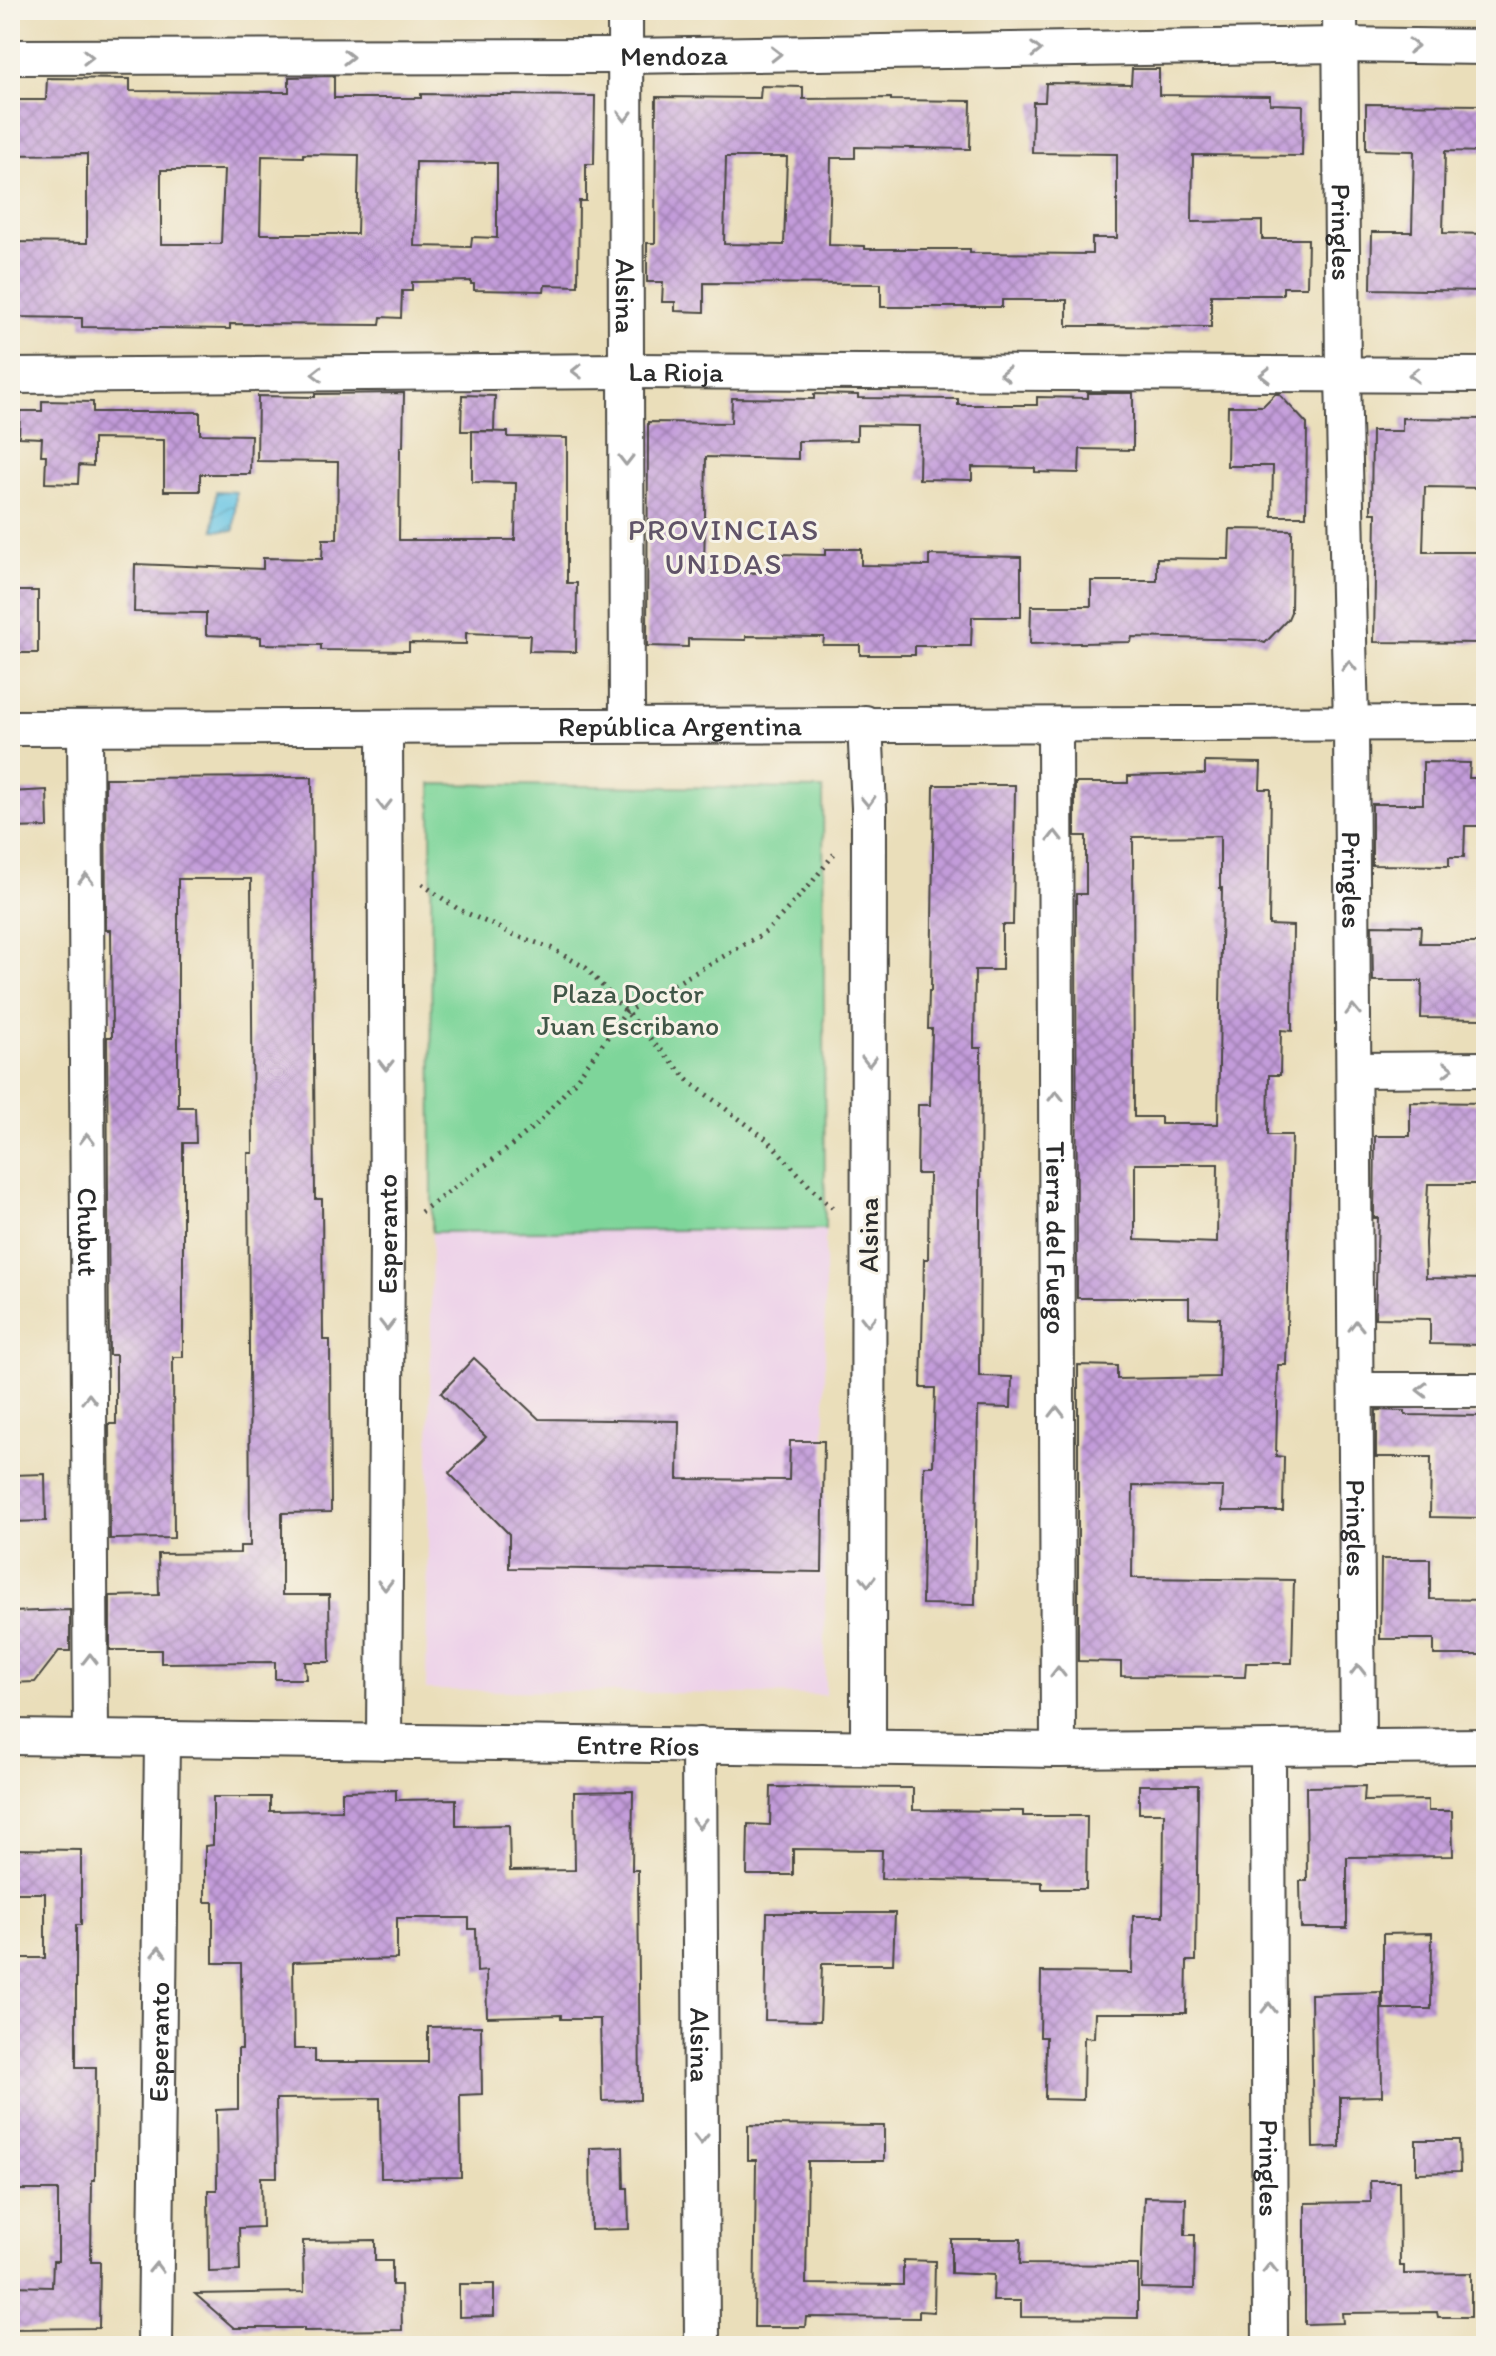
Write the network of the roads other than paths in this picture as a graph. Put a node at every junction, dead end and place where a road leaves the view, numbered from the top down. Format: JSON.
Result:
{"nodes":[{"id":1,"x":625,"y":10,"type":"edge"},
{"id":2,"x":1340,"y":10,"type":"edge"},
{"id":3,"x":1340,"y":45,"type":"junction"},
{"id":4,"x":1486,"y":47,"type":"edge"},
{"id":5,"x":625,"y":56,"type":"junction"},
{"id":6,"x":10,"y":57,"type":"edge"},
{"id":7,"x":625,"y":371,"type":"junction"},
{"id":8,"x":1486,"y":375,"type":"edge"},
{"id":9,"x":10,"y":376,"type":"edge"},
{"id":10,"x":1343,"y":376,"type":"junction"},
{"id":11,"x":865,"y":723,"type":"junction"},
{"id":12,"x":1486,"y":723,"type":"edge"},
{"id":13,"x":627,"y":725,"type":"junction"},
{"id":14,"x":1351,"y":725,"type":"junction"},
{"id":15,"x":1055,"y":726,"type":"junction"},
{"id":16,"x":385,"y":727,"type":"junction"},
{"id":17,"x":10,"y":728,"type":"edge"},
{"id":18,"x":85,"y":728,"type":"junction"},
{"id":19,"x":1486,"y":1069,"type":"edge"},
{"id":20,"x":1354,"y":1070,"type":"junction"},
{"id":21,"x":1357,"y":1390,"type":"junction"},
{"id":22,"x":1486,"y":1390,"type":"edge"},
{"id":23,"x":10,"y":1737,"type":"edge"},
{"id":24,"x":91,"y":1737,"type":"junction"},
{"id":25,"x":162,"y":1739,"type":"junction"},
{"id":26,"x":384,"y":1742,"type":"junction"},
{"id":27,"x":699,"y":1745,"type":"junction"},
{"id":28,"x":1486,"y":1746,"type":"edge"},
{"id":29,"x":868,"y":1747,"type":"junction"},
{"id":30,"x":1358,"y":1748,"type":"junction"},
{"id":31,"x":1058,"y":1750,"type":"junction"},
{"id":32,"x":1268,"y":1750,"type":"junction"},
{"id":33,"x":155,"y":2346,"type":"edge"},
{"id":34,"x":702,"y":2346,"type":"edge"},
{"id":35,"x":1270,"y":2346,"type":"edge"}],
"edges":[{"from":1,"to":5,"type":"street","name":"Alsina"},
{"from":2,"to":3,"type":"street","name":"Pringles"},
{"from":3,"to":4,"type":"street","name":"Mendoza","one_way":true},
{"from":5,"to":3,"type":"street","name":"Mendoza","one_way":true},
{"from":3,"to":10,"type":"street","name":"Pringles"},
{"from":6,"to":5,"type":"street","name":"Mendoza","one_way":true},
{"from":5,"to":7,"type":"street","name":"Alsina","one_way":true},
{"from":7,"to":9,"type":"street","name":"La Rioja","one_way":true},
{"from":10,"to":7,"type":"street","name":"La Rioja","one_way":true},
{"from":7,"to":13,"type":"street","name":"Alsina","one_way":true},
{"from":8,"to":10,"type":"street","name":"La Rioja","one_way":true},
{"from":14,"to":10,"type":"street","name":"Pringles","one_way":true},
{"from":11,"to":13,"type":"street","name":"República Argentina"},
{"from":11,"to":15,"type":"street","name":"República Argentina"},
{"from":11,"to":29,"type":"street","name":"Alsina","one_way":true},
{"from":12,"to":14,"type":"street","name":"República Argentina"},
{"from":13,"to":16,"type":"street","name":"República Argentina"},
{"from":14,"to":15,"type":"street","name":"República Argentina"},
{"from":20,"to":14,"type":"street","name":"Pringles","one_way":true},
{"from":31,"to":15,"type":"street","name":"Tierra del Fuego","one_way":true},
{"from":16,"to":18,"type":"street","name":"República Argentina"},
{"from":16,"to":26,"type":"street","name":"Esperanto","one_way":true},
{"from":17,"to":18,"type":"street","name":"República Argentina"},
{"from":24,"to":18,"type":"street","name":"Chubut","one_way":true},
{"from":20,"to":19,"type":"street","one_way":true},
{"from":21,"to":20,"type":"street","name":"Pringles","one_way":true},
{"from":22,"to":21,"type":"street","one_way":true},
{"from":30,"to":21,"type":"street","name":"Pringles","one_way":true},
{"from":23,"to":24,"type":"street","name":"Entre Ríos"},
{"from":24,"to":25,"type":"street","name":"Entre Ríos"},
{"from":25,"to":26,"type":"street","name":"Entre Ríos"},
{"from":33,"to":25,"type":"street","name":"Esperanto","one_way":true},
{"from":26,"to":27,"type":"street","name":"Entre Ríos"},
{"from":27,"to":29,"type":"street","name":"Entre Ríos"},
{"from":27,"to":34,"type":"street","name":"Alsina","one_way":true},
{"from":28,"to":30,"type":"street","name":"Entre Ríos"},
{"from":29,"to":31,"type":"street","name":"Entre Ríos"},
{"from":30,"to":32,"type":"street","name":"Entre Ríos"},
{"from":31,"to":32,"type":"street","name":"Entre Ríos"},
{"from":35,"to":32,"type":"street","name":"Pringles","one_way":true}]}
